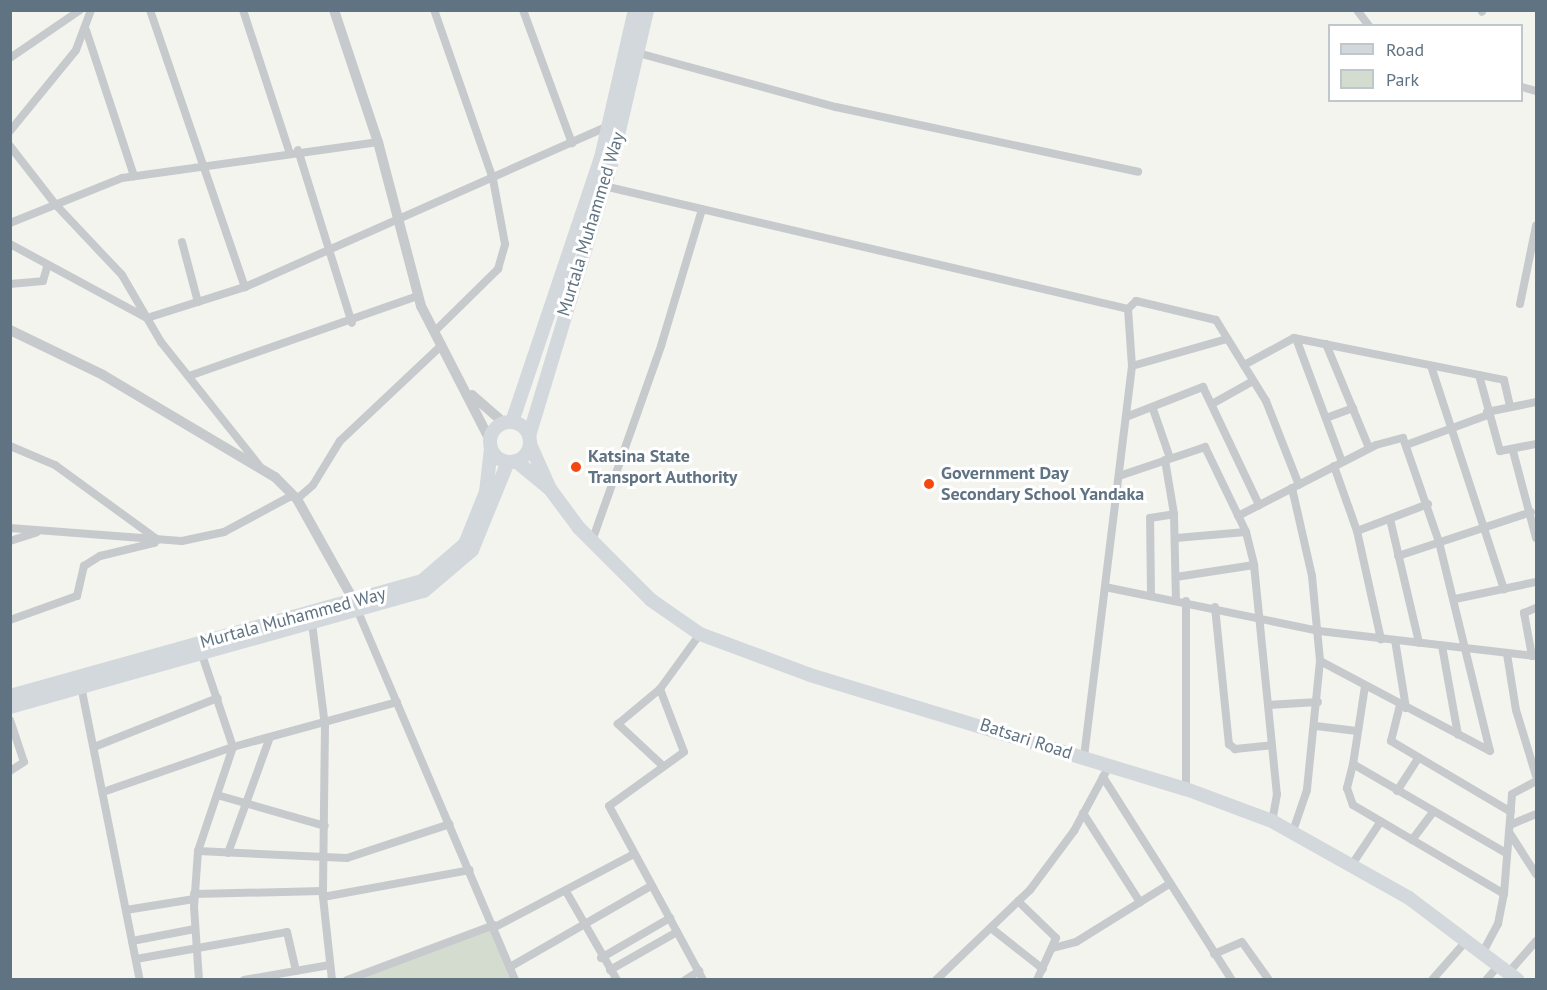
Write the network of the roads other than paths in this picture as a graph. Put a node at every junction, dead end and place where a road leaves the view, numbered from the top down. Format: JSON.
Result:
{"nodes":[{"id":1,"x":80,"y":10,"type":"edge"},
{"id":2,"x":91,"y":10,"type":"edge"},
{"id":3,"x":243,"y":10,"type":"edge"},
{"id":4,"x":334,"y":10,"type":"edge"},
{"id":5,"x":435,"y":10,"type":"edge"},
{"id":6,"x":523,"y":10,"type":"edge"},
{"id":7,"x":635,"y":10,"type":"edge"},
{"id":8,"x":647,"y":10,"type":"edge"},
{"id":9,"x":1357,"y":10,"type":"edge"},
{"id":10,"x":152,"y":11,"type":"edge"},
{"id":11,"x":1368,"y":24,"type":"edge"},
{"id":12,"x":86,"y":30,"type":"junction"},
{"id":13,"x":638,"y":53,"type":"junction"},
{"id":14,"x":10,"y":58,"type":"edge"},
{"id":15,"x":609,"y":126,"type":"junction"},
{"id":16,"x":10,"y":131,"type":"edge"},
{"id":17,"x":378,"y":142,"type":"junction"},
{"id":18,"x":572,"y":143,"type":"junction"},
{"id":19,"x":10,"y":146,"type":"edge"},
{"id":20,"x":293,"y":151,"type":"junction"},
{"id":21,"x":207,"y":166,"type":"junction"},
{"id":22,"x":1138,"y":172,"type":"dead end"},
{"id":23,"x":134,"y":176,"type":"junction"},
{"id":24,"x":493,"y":179,"type":"junction"},
{"id":25,"x":604,"y":186,"type":"junction"},
{"id":26,"x":56,"y":205,"type":"junction"},
{"id":27,"x":702,"y":209,"type":"junction"},
{"id":28,"x":10,"y":223,"type":"edge"},
{"id":29,"x":398,"y":223,"type":"junction"},
{"id":30,"x":1536,"y":226,"type":"edge"},
{"id":31,"x":1535,"y":240,"type":"edge"},
{"id":32,"x":182,"y":242,"type":"dead end"},
{"id":33,"x":10,"y":244,"type":"edge"},
{"id":34,"x":328,"y":252,"type":"junction"},
{"id":35,"x":47,"y":267,"type":"junction"},
{"id":36,"x":10,"y":284,"type":"edge"},
{"id":37,"x":245,"y":287,"type":"junction"},
{"id":38,"x":418,"y":296,"type":"junction"},
{"id":39,"x":198,"y":302,"type":"junction"},
{"id":40,"x":1520,"y":304,"type":"dead end"},
{"id":41,"x":1128,"y":309,"type":"junction"},
{"id":42,"x":147,"y":318,"type":"junction"},
{"id":43,"x":352,"y":323,"type":"junction"},
{"id":44,"x":10,"y":330,"type":"edge"},
{"id":45,"x":434,"y":332,"type":"junction"},
{"id":46,"x":1227,"y":339,"type":"junction"},
{"id":47,"x":1297,"y":341,"type":"junction"},
{"id":48,"x":1326,"y":344,"type":"junction"},
{"id":49,"x":442,"y":345,"type":"junction"},
{"id":50,"x":1244,"y":365,"type":"junction"},
{"id":51,"x":1132,"y":366,"type":"junction"},
{"id":52,"x":1431,"y":366,"type":"junction"},
{"id":53,"x":1479,"y":375,"type":"junction"},
{"id":54,"x":189,"y":376,"type":"junction"},
{"id":55,"x":1253,"y":381,"type":"junction"},
{"id":56,"x":470,"y":393,"type":"junction"},
{"id":57,"x":1536,"y":402,"type":"edge"},
{"id":58,"x":1212,"y":404,"type":"junction"},
{"id":59,"x":1510,"y":405,"type":"junction"},
{"id":60,"x":1353,"y":408,"type":"junction"},
{"id":61,"x":1153,"y":409,"type":"junction"},
{"id":62,"x":1488,"y":414,"type":"junction"},
{"id":63,"x":1126,"y":417,"type":"junction"},
{"id":64,"x":1326,"y":418,"type":"junction"},
{"id":65,"x":508,"y":423,"type":"junction"},
{"id":66,"x":1452,"y":429,"type":"junction"},
{"id":67,"x":529,"y":440,"type":"junction"},
{"id":68,"x":490,"y":444,"type":"junction"},
{"id":69,"x":1536,"y":444,"type":"edge"},
{"id":70,"x":1406,"y":445,"type":"junction"},
{"id":71,"x":10,"y":446,"type":"edge"},
{"id":72,"x":1370,"y":448,"type":"junction"},
{"id":73,"x":1513,"y":451,"type":"junction"},
{"id":74,"x":1168,"y":459,"type":"junction"},
{"id":75,"x":512,"y":462,"type":"junction"},
{"id":76,"x":1338,"y":464,"type":"junction"},
{"id":77,"x":259,"y":465,"type":"junction"},
{"id":78,"x":1119,"y":476,"type":"junction"},
{"id":79,"x":1295,"y":487,"type":"junction"},
{"id":80,"x":550,"y":489,"type":"junction"},
{"id":81,"x":295,"y":497,"type":"junction"},
{"id":82,"x":1428,"y":504,"type":"junction"},
{"id":83,"x":1259,"y":505,"type":"junction"},
{"id":84,"x":1532,"y":506,"type":"edge"},
{"id":85,"x":1174,"y":513,"type":"junction"},
{"id":86,"x":1238,"y":516,"type":"junction"},
{"id":87,"x":1390,"y":519,"type":"junction"},
{"id":88,"x":1487,"y":527,"type":"junction"},
{"id":89,"x":10,"y":528,"type":"edge"},
{"id":90,"x":40,"y":530,"type":"junction"},
{"id":91,"x":1357,"y":531,"type":"junction"},
{"id":92,"x":1246,"y":532,"type":"junction"},
{"id":93,"x":1176,"y":538,"type":"junction"},
{"id":94,"x":1536,"y":538,"type":"edge"},
{"id":95,"x":10,"y":541,"type":"edge"},
{"id":96,"x":591,"y":541,"type":"junction"},
{"id":97,"x":161,"y":542,"type":"junction"},
{"id":98,"x":1439,"y":542,"type":"junction"},
{"id":99,"x":1398,"y":556,"type":"junction"},
{"id":100,"x":1254,"y":565,"type":"junction"},
{"id":101,"x":1176,"y":577,"type":"junction"},
{"id":102,"x":1536,"y":582,"type":"edge"},
{"id":103,"x":1105,"y":587,"type":"junction"},
{"id":104,"x":1504,"y":589,"type":"junction"},
{"id":105,"x":1151,"y":595,"type":"junction"},
{"id":106,"x":1176,"y":599,"type":"junction"},
{"id":107,"x":1455,"y":599,"type":"junction"},
{"id":108,"x":1186,"y":601,"type":"junction"},
{"id":109,"x":356,"y":606,"type":"junction"},
{"id":110,"x":1215,"y":607,"type":"junction"},
{"id":111,"x":1536,"y":608,"type":"edge"},
{"id":112,"x":1259,"y":618,"type":"junction"},
{"id":113,"x":10,"y":620,"type":"edge"},
{"id":114,"x":312,"y":623,"type":"junction"},
{"id":115,"x":1319,"y":631,"type":"junction"},
{"id":116,"x":700,"y":634,"type":"junction"},
{"id":117,"x":1381,"y":639,"type":"junction"},
{"id":118,"x":1395,"y":640,"type":"junction"},
{"id":119,"x":1419,"y":643,"type":"junction"},
{"id":120,"x":1442,"y":646,"type":"junction"},
{"id":121,"x":1464,"y":649,"type":"junction"},
{"id":122,"x":1507,"y":654,"type":"junction"},
{"id":123,"x":202,"y":655,"type":"junction"},
{"id":124,"x":1534,"y":656,"type":"edge"},
{"id":125,"x":1320,"y":661,"type":"junction"},
{"id":126,"x":81,"y":686,"type":"junction"},
{"id":127,"x":1365,"y":686,"type":"junction"},
{"id":128,"x":660,"y":689,"type":"junction"},
{"id":129,"x":10,"y":696,"type":"edge"},
{"id":130,"x":218,"y":698,"type":"junction"},
{"id":131,"x":397,"y":702,"type":"junction"},
{"id":132,"x":1318,"y":702,"type":"junction"},
{"id":133,"x":1268,"y":705,"type":"junction"},
{"id":134,"x":10,"y":707,"type":"edge"},
{"id":135,"x":1403,"y":707,"type":"junction"},
{"id":136,"x":10,"y":720,"type":"edge"},
{"id":137,"x":325,"y":726,"type":"junction"},
{"id":138,"x":1316,"y":726,"type":"junction"},
{"id":139,"x":1357,"y":731,"type":"junction"},
{"id":140,"x":1458,"y":735,"type":"junction"},
{"id":141,"x":270,"y":737,"type":"junction"},
{"id":142,"x":1272,"y":745,"type":"junction"},
{"id":143,"x":94,"y":747,"type":"junction"},
{"id":144,"x":233,"y":747,"type":"junction"},
{"id":145,"x":1419,"y":757,"type":"junction"},
{"id":146,"x":1084,"y":758,"type":"junction"},
{"id":147,"x":1353,"y":765,"type":"junction"},
{"id":148,"x":663,"y":766,"type":"junction"},
{"id":149,"x":10,"y":771,"type":"edge"},
{"id":150,"x":1106,"y":772,"type":"junction"},
{"id":151,"x":1536,"y":778,"type":"edge"},
{"id":152,"x":1186,"y":789,"type":"junction"},
{"id":153,"x":1397,"y":791,"type":"junction"},
{"id":154,"x":103,"y":792,"type":"junction"},
{"id":155,"x":217,"y":795,"type":"junction"},
{"id":156,"x":246,"y":803,"type":"junction"},
{"id":157,"x":1434,"y":812,"type":"junction"},
{"id":158,"x":1511,"y":812,"type":"junction"},
{"id":159,"x":1083,"y":813,"type":"junction"},
{"id":160,"x":1536,"y":814,"type":"edge"},
{"id":161,"x":1272,"y":821,"type":"junction"},
{"id":162,"x":1381,"y":821,"type":"junction"},
{"id":163,"x":450,"y":824,"type":"junction"},
{"id":164,"x":325,"y":826,"type":"junction"},
{"id":165,"x":1510,"y":828,"type":"junction"},
{"id":166,"x":1293,"y":831,"type":"junction"},
{"id":167,"x":1412,"y":840,"type":"junction"},
{"id":168,"x":198,"y":851,"type":"junction"},
{"id":169,"x":228,"y":853,"type":"junction"},
{"id":170,"x":1506,"y":853,"type":"junction"},
{"id":171,"x":634,"y":854,"type":"junction"},
{"id":172,"x":323,"y":859,"type":"junction"},
{"id":173,"x":1353,"y":863,"type":"junction"},
{"id":174,"x":470,"y":870,"type":"junction"},
{"id":175,"x":1536,"y":874,"type":"edge"},
{"id":176,"x":1169,"y":884,"type":"junction"},
{"id":177,"x":651,"y":886,"type":"junction"},
{"id":178,"x":567,"y":892,"type":"junction"},
{"id":179,"x":323,"y":894,"type":"junction"},
{"id":180,"x":1504,"y":894,"type":"junction"},
{"id":181,"x":194,"y":896,"type":"junction"},
{"id":182,"x":1018,"y":901,"type":"junction"},
{"id":183,"x":1140,"y":902,"type":"junction"},
{"id":184,"x":126,"y":910,"type":"junction"},
{"id":185,"x":669,"y":918,"type":"junction"},
{"id":186,"x":494,"y":926,"type":"junction"},
{"id":187,"x":992,"y":928,"type":"junction"},
{"id":188,"x":195,"y":929,"type":"junction"},
{"id":189,"x":584,"y":929,"type":"junction"},
{"id":190,"x":677,"y":932,"type":"junction"},
{"id":191,"x":1467,"y":940,"type":"junction"},
{"id":192,"x":132,"y":941,"type":"junction"},
{"id":193,"x":1536,"y":941,"type":"edge"},
{"id":194,"x":196,"y":948,"type":"junction"},
{"id":195,"x":1053,"y":948,"type":"junction"},
{"id":196,"x":1483,"y":952,"type":"junction"},
{"id":197,"x":1214,"y":954,"type":"junction"},
{"id":198,"x":601,"y":958,"type":"junction"},
{"id":199,"x":136,"y":959,"type":"junction"},
{"id":200,"x":330,"y":965,"type":"junction"},
{"id":201,"x":510,"y":968,"type":"junction"},
{"id":202,"x":1043,"y":969,"type":"junction"},
{"id":203,"x":296,"y":971,"type":"junction"},
{"id":204,"x":1509,"y":972,"type":"edge"},
{"id":205,"x":701,"y":975,"type":"edge"},
{"id":206,"x":613,"y":977,"type":"edge"},
{"id":207,"x":140,"y":980,"type":"edge"},
{"id":208,"x":199,"y":980,"type":"edge"},
{"id":209,"x":244,"y":980,"type":"edge"},
{"id":210,"x":332,"y":980,"type":"edge"},
{"id":211,"x":347,"y":980,"type":"edge"},
{"id":212,"x":515,"y":980,"type":"edge"},
{"id":213,"x":685,"y":980,"type":"edge"},
{"id":214,"x":936,"y":980,"type":"edge"},
{"id":215,"x":1037,"y":980,"type":"edge"},
{"id":216,"x":1232,"y":980,"type":"edge"},
{"id":217,"x":1269,"y":980,"type":"edge"},
{"id":218,"x":1432,"y":980,"type":"edge"},
{"id":219,"x":1486,"y":980,"type":"edge"}],
"edges":[{"from":1,"to":14,"type":"street"},
{"from":2,"to":12,"type":"street"},
{"from":3,"to":20,"type":"street"},
{"from":4,"to":17,"type":"street"},
{"from":5,"to":24,"type":"street"},
{"from":6,"to":18,"type":"street"},
{"from":7,"to":15,"type":"main road","name":"Murtala Muhammed Way"},
{"from":8,"to":13,"type":"main road","name":"Murtala Muhammed Way"},
{"from":9,"to":11,"type":"street"},
{"from":10,"to":21,"type":"street"},
{"from":12,"to":16,"type":"street"},
{"from":12,"to":23,"type":"street"},
{"from":13,"to":22,"type":"street"},
{"from":13,"to":25,"type":"main road","name":"Murtala Muhammed Way"},
{"from":15,"to":18,"type":"street"},
{"from":15,"to":65,"type":"main road","name":"Murtala Muhammed Way"},
{"from":17,"to":20,"type":"street"},
{"from":17,"to":29,"type":"street"},
{"from":18,"to":24,"type":"street"},
{"from":19,"to":26,"type":"street"},
{"from":20,"to":21,"type":"street"},
{"from":20,"to":34,"type":"street"},
{"from":21,"to":23,"type":"street"},
{"from":21,"to":37,"type":"street"},
{"from":23,"to":26,"type":"street"},
{"from":24,"to":29,"type":"street"},
{"from":24,"to":45,"type":"street"},
{"from":25,"to":27,"type":"street"},
{"from":25,"to":67,"type":"main road","name":"Murtala Muhammed Way"},
{"from":26,"to":28,"type":"street"},
{"from":26,"to":42,"type":"street"},
{"from":27,"to":41,"type":"street"},
{"from":27,"to":96,"type":"street"},
{"from":29,"to":34,"type":"street"},
{"from":29,"to":38,"type":"street"},
{"from":30,"to":31,"type":"street"},
{"from":31,"to":40,"type":"street"},
{"from":32,"to":39,"type":"street"},
{"from":33,"to":35,"type":"street"},
{"from":34,"to":37,"type":"street"},
{"from":34,"to":43,"type":"street"},
{"from":35,"to":36,"type":"street"},
{"from":35,"to":42,"type":"street"},
{"from":37,"to":39,"type":"street"},
{"from":38,"to":43,"type":"street"},
{"from":38,"to":45,"type":"street"},
{"from":39,"to":42,"type":"street"},
{"from":41,"to":46,"type":"street"},
{"from":41,"to":51,"type":"street"},
{"from":42,"to":54,"type":"street"},
{"from":43,"to":54,"type":"street"},
{"from":44,"to":77,"type":"street"},
{"from":45,"to":49,"type":"street"},
{"from":46,"to":50,"type":"street"},
{"from":46,"to":51,"type":"street"},
{"from":47,"to":48,"type":"street"},
{"from":47,"to":50,"type":"street"},
{"from":47,"to":64,"type":"street"},
{"from":48,"to":52,"type":"street"},
{"from":48,"to":60,"type":"street"},
{"from":49,"to":56,"type":"street"},
{"from":49,"to":81,"type":"street"},
{"from":50,"to":55,"type":"street"},
{"from":51,"to":63,"type":"street"},
{"from":52,"to":53,"type":"street"},
{"from":52,"to":66,"type":"street"},
{"from":53,"to":59,"type":"street"},
{"from":53,"to":62,"type":"street"},
{"from":54,"to":77,"type":"street"},
{"from":55,"to":58,"type":"street"},
{"from":55,"to":79,"type":"street"},
{"from":56,"to":65,"type":"street"},
{"from":56,"to":68,"type":"street"},
{"from":57,"to":59,"type":"street"},
{"from":58,"to":61,"type":"street"},
{"from":58,"to":83,"type":"street"},
{"from":59,"to":62,"type":"street"},
{"from":60,"to":64,"type":"street"},
{"from":60,"to":72,"type":"street"},
{"from":61,"to":63,"type":"street"},
{"from":61,"to":74,"type":"street"},
{"from":62,"to":66,"type":"street"},
{"from":62,"to":73,"type":"street"},
{"from":63,"to":78,"type":"street"},
{"from":64,"to":76,"type":"street"},
{"from":65,"to":67,"type":"main road"},
{"from":65,"to":68,"type":"main road"},
{"from":66,"to":70,"type":"street"},
{"from":66,"to":88,"type":"street"},
{"from":67,"to":75,"type":"main road"},
{"from":67,"to":80,"type":"main road"},
{"from":68,"to":75,"type":"main road"},
{"from":68,"to":109,"type":"main road","name":"Murtala Muhammed Way"},
{"from":69,"to":73,"type":"street"},
{"from":70,"to":72,"type":"street"},
{"from":70,"to":82,"type":"street"},
{"from":71,"to":97,"type":"street"},
{"from":72,"to":76,"type":"street"},
{"from":73,"to":84,"type":"street"},
{"from":74,"to":78,"type":"street"},
{"from":74,"to":85,"type":"street"},
{"from":74,"to":86,"type":"street"},
{"from":75,"to":80,"type":"main road"},
{"from":75,"to":109,"type":"main road"},
{"from":76,"to":79,"type":"street"},
{"from":76,"to":91,"type":"street"},
{"from":77,"to":81,"type":"street"},
{"from":78,"to":103,"type":"street"},
{"from":79,"to":83,"type":"street"},
{"from":79,"to":115,"type":"street"},
{"from":80,"to":96,"type":"main road","name":"Batsari Road"},
{"from":81,"to":97,"type":"street"},
{"from":81,"to":109,"type":"street"},
{"from":82,"to":87,"type":"street"},
{"from":82,"to":98,"type":"street"},
{"from":83,"to":86,"type":"street"},
{"from":84,"to":88,"type":"street"},
{"from":84,"to":94,"type":"street"},
{"from":85,"to":93,"type":"street"},
{"from":85,"to":105,"type":"street"},
{"from":86,"to":92,"type":"street"},
{"from":87,"to":91,"type":"street"},
{"from":87,"to":99,"type":"street"},
{"from":88,"to":98,"type":"street"},
{"from":88,"to":104,"type":"street"},
{"from":89,"to":90,"type":"street"},
{"from":90,"to":95,"type":"street"},
{"from":90,"to":97,"type":"street"},
{"from":91,"to":117,"type":"street"},
{"from":92,"to":93,"type":"street"},
{"from":92,"to":100,"type":"street"},
{"from":93,"to":101,"type":"street"},
{"from":96,"to":116,"type":"main road","name":"Batsari Road"},
{"from":97,"to":113,"type":"street"},
{"from":98,"to":99,"type":"street"},
{"from":98,"to":107,"type":"street"},
{"from":99,"to":119,"type":"street"},
{"from":100,"to":101,"type":"street"},
{"from":100,"to":112,"type":"street"},
{"from":101,"to":106,"type":"street"},
{"from":102,"to":104,"type":"street"},
{"from":103,"to":105,"type":"street"},
{"from":103,"to":146,"type":"street"},
{"from":104,"to":107,"type":"street"},
{"from":105,"to":106,"type":"street"},
{"from":106,"to":108,"type":"street"},
{"from":107,"to":121,"type":"street"},
{"from":108,"to":110,"type":"street"},
{"from":108,"to":152,"type":"street"},
{"from":109,"to":114,"type":"main road"},
{"from":109,"to":129,"type":"main road","name":"Murtala Muhammed Way"},
{"from":109,"to":131,"type":"street"},
{"from":110,"to":112,"type":"street"},
{"from":110,"to":142,"type":"street"},
{"from":111,"to":124,"type":"street"},
{"from":112,"to":115,"type":"street"},
{"from":112,"to":133,"type":"street"},
{"from":114,"to":123,"type":"main road"},
{"from":114,"to":137,"type":"street"},
{"from":115,"to":117,"type":"street"},
{"from":115,"to":125,"type":"street"},
{"from":116,"to":128,"type":"street"},
{"from":116,"to":146,"type":"main road","name":"Batsari Road"},
{"from":117,"to":118,"type":"street"},
{"from":118,"to":119,"type":"street"},
{"from":118,"to":135,"type":"street"},
{"from":119,"to":120,"type":"street"},
{"from":120,"to":121,"type":"street"},
{"from":120,"to":140,"type":"street"},
{"from":121,"to":122,"type":"street"},
{"from":121,"to":140,"type":"street"},
{"from":122,"to":124,"type":"street"},
{"from":122,"to":151,"type":"street"},
{"from":123,"to":126,"type":"main road"},
{"from":123,"to":130,"type":"street"},
{"from":125,"to":127,"type":"street"},
{"from":125,"to":132,"type":"street"},
{"from":126,"to":134,"type":"main road"},
{"from":126,"to":143,"type":"street"},
{"from":127,"to":135,"type":"street"},
{"from":127,"to":139,"type":"street"},
{"from":128,"to":148,"type":"street"},
{"from":128,"to":148,"type":"street"},
{"from":130,"to":143,"type":"street"},
{"from":130,"to":144,"type":"street"},
{"from":131,"to":137,"type":"street"},
{"from":131,"to":163,"type":"street"},
{"from":132,"to":133,"type":"street"},
{"from":132,"to":138,"type":"street"},
{"from":133,"to":142,"type":"street"},
{"from":135,"to":140,"type":"street"},
{"from":135,"to":145,"type":"street"},
{"from":136,"to":149,"type":"street"},
{"from":137,"to":141,"type":"street"},
{"from":137,"to":164,"type":"street"},
{"from":138,"to":139,"type":"street"},
{"from":138,"to":166,"type":"street"},
{"from":139,"to":147,"type":"street"},
{"from":141,"to":144,"type":"street"},
{"from":141,"to":156,"type":"street"},
{"from":142,"to":161,"type":"street"},
{"from":143,"to":154,"type":"street"},
{"from":144,"to":154,"type":"street"},
{"from":144,"to":155,"type":"street"},
{"from":145,"to":153,"type":"street"},
{"from":145,"to":158,"type":"street"},
{"from":146,"to":150,"type":"main road","name":"Batsari Road"},
{"from":147,"to":153,"type":"street"},
{"from":147,"to":162,"type":"street"},
{"from":148,"to":171,"type":"street"},
{"from":150,"to":152,"type":"main road","name":"Batsari Road"},
{"from":150,"to":159,"type":"street"},
{"from":150,"to":176,"type":"street"},
{"from":151,"to":158,"type":"street"},
{"from":152,"to":161,"type":"main road","name":"Batsari Road"},
{"from":153,"to":157,"type":"street"},
{"from":154,"to":184,"type":"street"},
{"from":155,"to":156,"type":"street"},
{"from":155,"to":168,"type":"street"},
{"from":156,"to":164,"type":"street"},
{"from":156,"to":169,"type":"street"},
{"from":157,"to":167,"type":"street"},
{"from":157,"to":170,"type":"street"},
{"from":158,"to":165,"type":"street"},
{"from":159,"to":182,"type":"street"},
{"from":159,"to":183,"type":"street"},
{"from":160,"to":165,"type":"street"},
{"from":161,"to":166,"type":"main road","name":"Batsari Road"},
{"from":162,"to":167,"type":"street"},
{"from":162,"to":173,"type":"street"},
{"from":163,"to":172,"type":"street"},
{"from":163,"to":174,"type":"street"},
{"from":164,"to":172,"type":"street"},
{"from":165,"to":170,"type":"street"},
{"from":165,"to":175,"type":"street"},
{"from":166,"to":173,"type":"main road","name":"Batsari Road"},
{"from":167,"to":180,"type":"street"},
{"from":168,"to":169,"type":"street"},
{"from":168,"to":181,"type":"street"},
{"from":169,"to":172,"type":"street"},
{"from":170,"to":180,"type":"street"},
{"from":171,"to":177,"type":"street"},
{"from":171,"to":178,"type":"street"},
{"from":172,"to":179,"type":"street"},
{"from":173,"to":191,"type":"main road","name":"Batsari Road"},
{"from":174,"to":179,"type":"street"},
{"from":174,"to":186,"type":"street"},
{"from":176,"to":183,"type":"street"},
{"from":176,"to":197,"type":"street"},
{"from":177,"to":185,"type":"street"},
{"from":177,"to":189,"type":"street"},
{"from":178,"to":186,"type":"street"},
{"from":178,"to":189,"type":"street"},
{"from":179,"to":181,"type":"street"},
{"from":179,"to":200,"type":"street"},
{"from":180,"to":196,"type":"street"},
{"from":181,"to":184,"type":"street"},
{"from":181,"to":188,"type":"street"},
{"from":182,"to":187,"type":"street"},
{"from":182,"to":195,"type":"street"},
{"from":183,"to":195,"type":"street"},
{"from":184,"to":192,"type":"street"},
{"from":185,"to":190,"type":"street"},
{"from":185,"to":198,"type":"street"},
{"from":186,"to":201,"type":"street"},
{"from":186,"to":211,"type":"street"},
{"from":187,"to":202,"type":"street"},
{"from":187,"to":214,"type":"street"},
{"from":188,"to":192,"type":"street"},
{"from":188,"to":194,"type":"street"},
{"from":189,"to":198,"type":"street"},
{"from":189,"to":201,"type":"street"},
{"from":190,"to":205,"type":"street"},
{"from":190,"to":206,"type":"street"},
{"from":191,"to":196,"type":"main road","name":"Batsari Road"},
{"from":191,"to":218,"type":"street"},
{"from":192,"to":199,"type":"street"},
{"from":193,"to":204,"type":"street"},
{"from":194,"to":199,"type":"street"},
{"from":194,"to":203,"type":"street"},
{"from":194,"to":208,"type":"street"},
{"from":195,"to":202,"type":"street"},
{"from":196,"to":204,"type":"main road","name":"Batsari Road"},
{"from":197,"to":216,"type":"street"},
{"from":197,"to":217,"type":"street"},
{"from":198,"to":206,"type":"street"},
{"from":199,"to":207,"type":"street"},
{"from":200,"to":203,"type":"street"},
{"from":200,"to":210,"type":"street"},
{"from":201,"to":212,"type":"street"},
{"from":202,"to":215,"type":"street"},
{"from":203,"to":209,"type":"street"},
{"from":204,"to":219,"type":"street"},
{"from":205,"to":213,"type":"street"}]}
